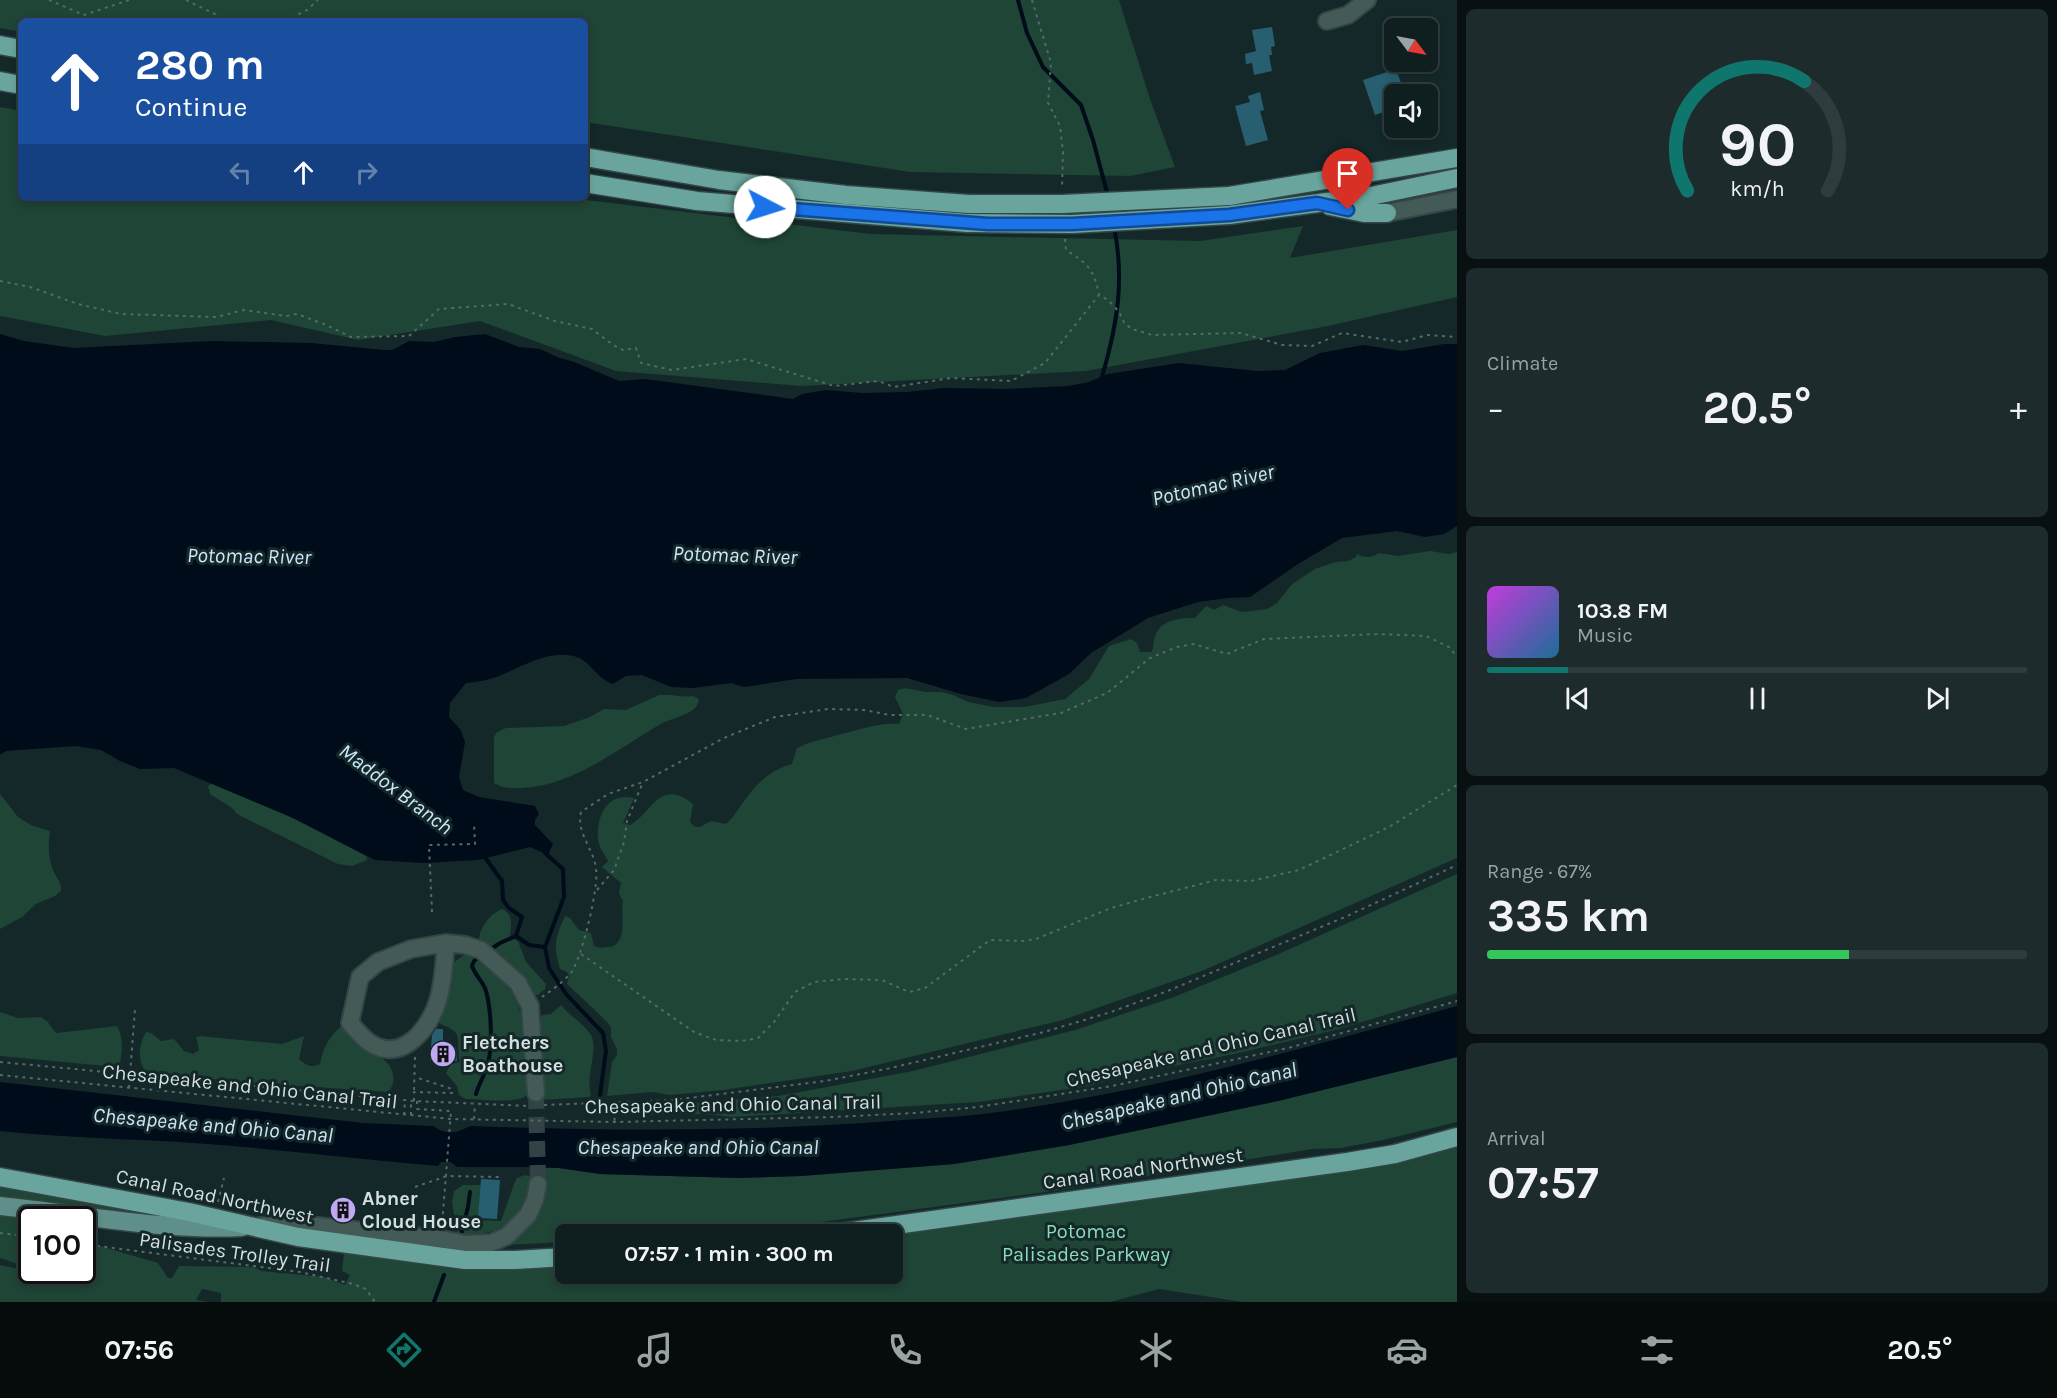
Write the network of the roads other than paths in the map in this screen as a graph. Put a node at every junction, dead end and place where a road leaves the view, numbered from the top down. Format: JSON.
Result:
{"nodes":[{"id":1,"x":1367,"y":0,"type":"edge"},
{"id":2,"x":1327,"y":21,"type":"dead end"},
{"id":3,"x":0,"y":45,"type":"edge"},
{"id":4,"x":18,"y":48,"type":"edge"},
{"id":5,"x":0,"y":81,"type":"edge"},
{"id":6,"x":18,"y":84,"type":"edge"},
{"id":7,"x":588,"y":158,"type":"edge"},
{"id":8,"x":1457,"y":158,"type":"edge"},
{"id":9,"x":1457,"y":178,"type":"edge"},
{"id":10,"x":588,"y":183,"type":"edge"},
{"id":11,"x":1457,"y":199,"type":"edge"},
{"id":12,"x":1317,"y":203,"type":"junction"},
{"id":13,"x":1387,"y":213,"type":"joint"},
{"id":14,"x":446,"y":943,"type":"junction"},
{"id":15,"x":536,"y":1093,"type":"tunnel mouth"},
{"id":16,"x":1457,"y":1137,"type":"edge"},
{"id":17,"x":0,"y":1177,"type":"edge"},
{"id":18,"x":538,"y":1184,"type":"tunnel mouth"},
{"id":19,"x":0,"y":1206,"type":"edge"},
{"id":20,"x":903,"y":1224,"type":"edge"},
{"id":21,"x":247,"y":1227,"type":"junction"},
{"id":22,"x":555,"y":1257,"type":"edge"}],
"edges":[{"from":1,"to":2,"type":"street"},
{"from":3,"to":4,"type":"highway"},
{"from":5,"to":6,"type":"highway"},
{"from":7,"to":8,"type":"highway","bridge":true},
{"from":9,"to":12,"type":"highway"},
{"from":10,"to":12,"type":"highway","bridge":true},
{"from":11,"to":13,"type":"street"},
{"from":12,"to":13,"type":"highway"},
{"from":14,"to":14,"type":"street"},
{"from":14,"to":15,"type":"street"},
{"from":16,"to":20,"type":"highway","name":"Canal Road Northwest"},
{"from":17,"to":21,"type":"highway","name":"Canal Road Northwest"},
{"from":18,"to":21,"type":"street"},
{"from":19,"to":21,"type":"main road"},
{"from":21,"to":22,"type":"highway","name":"Canal Road Northwest"}]}
